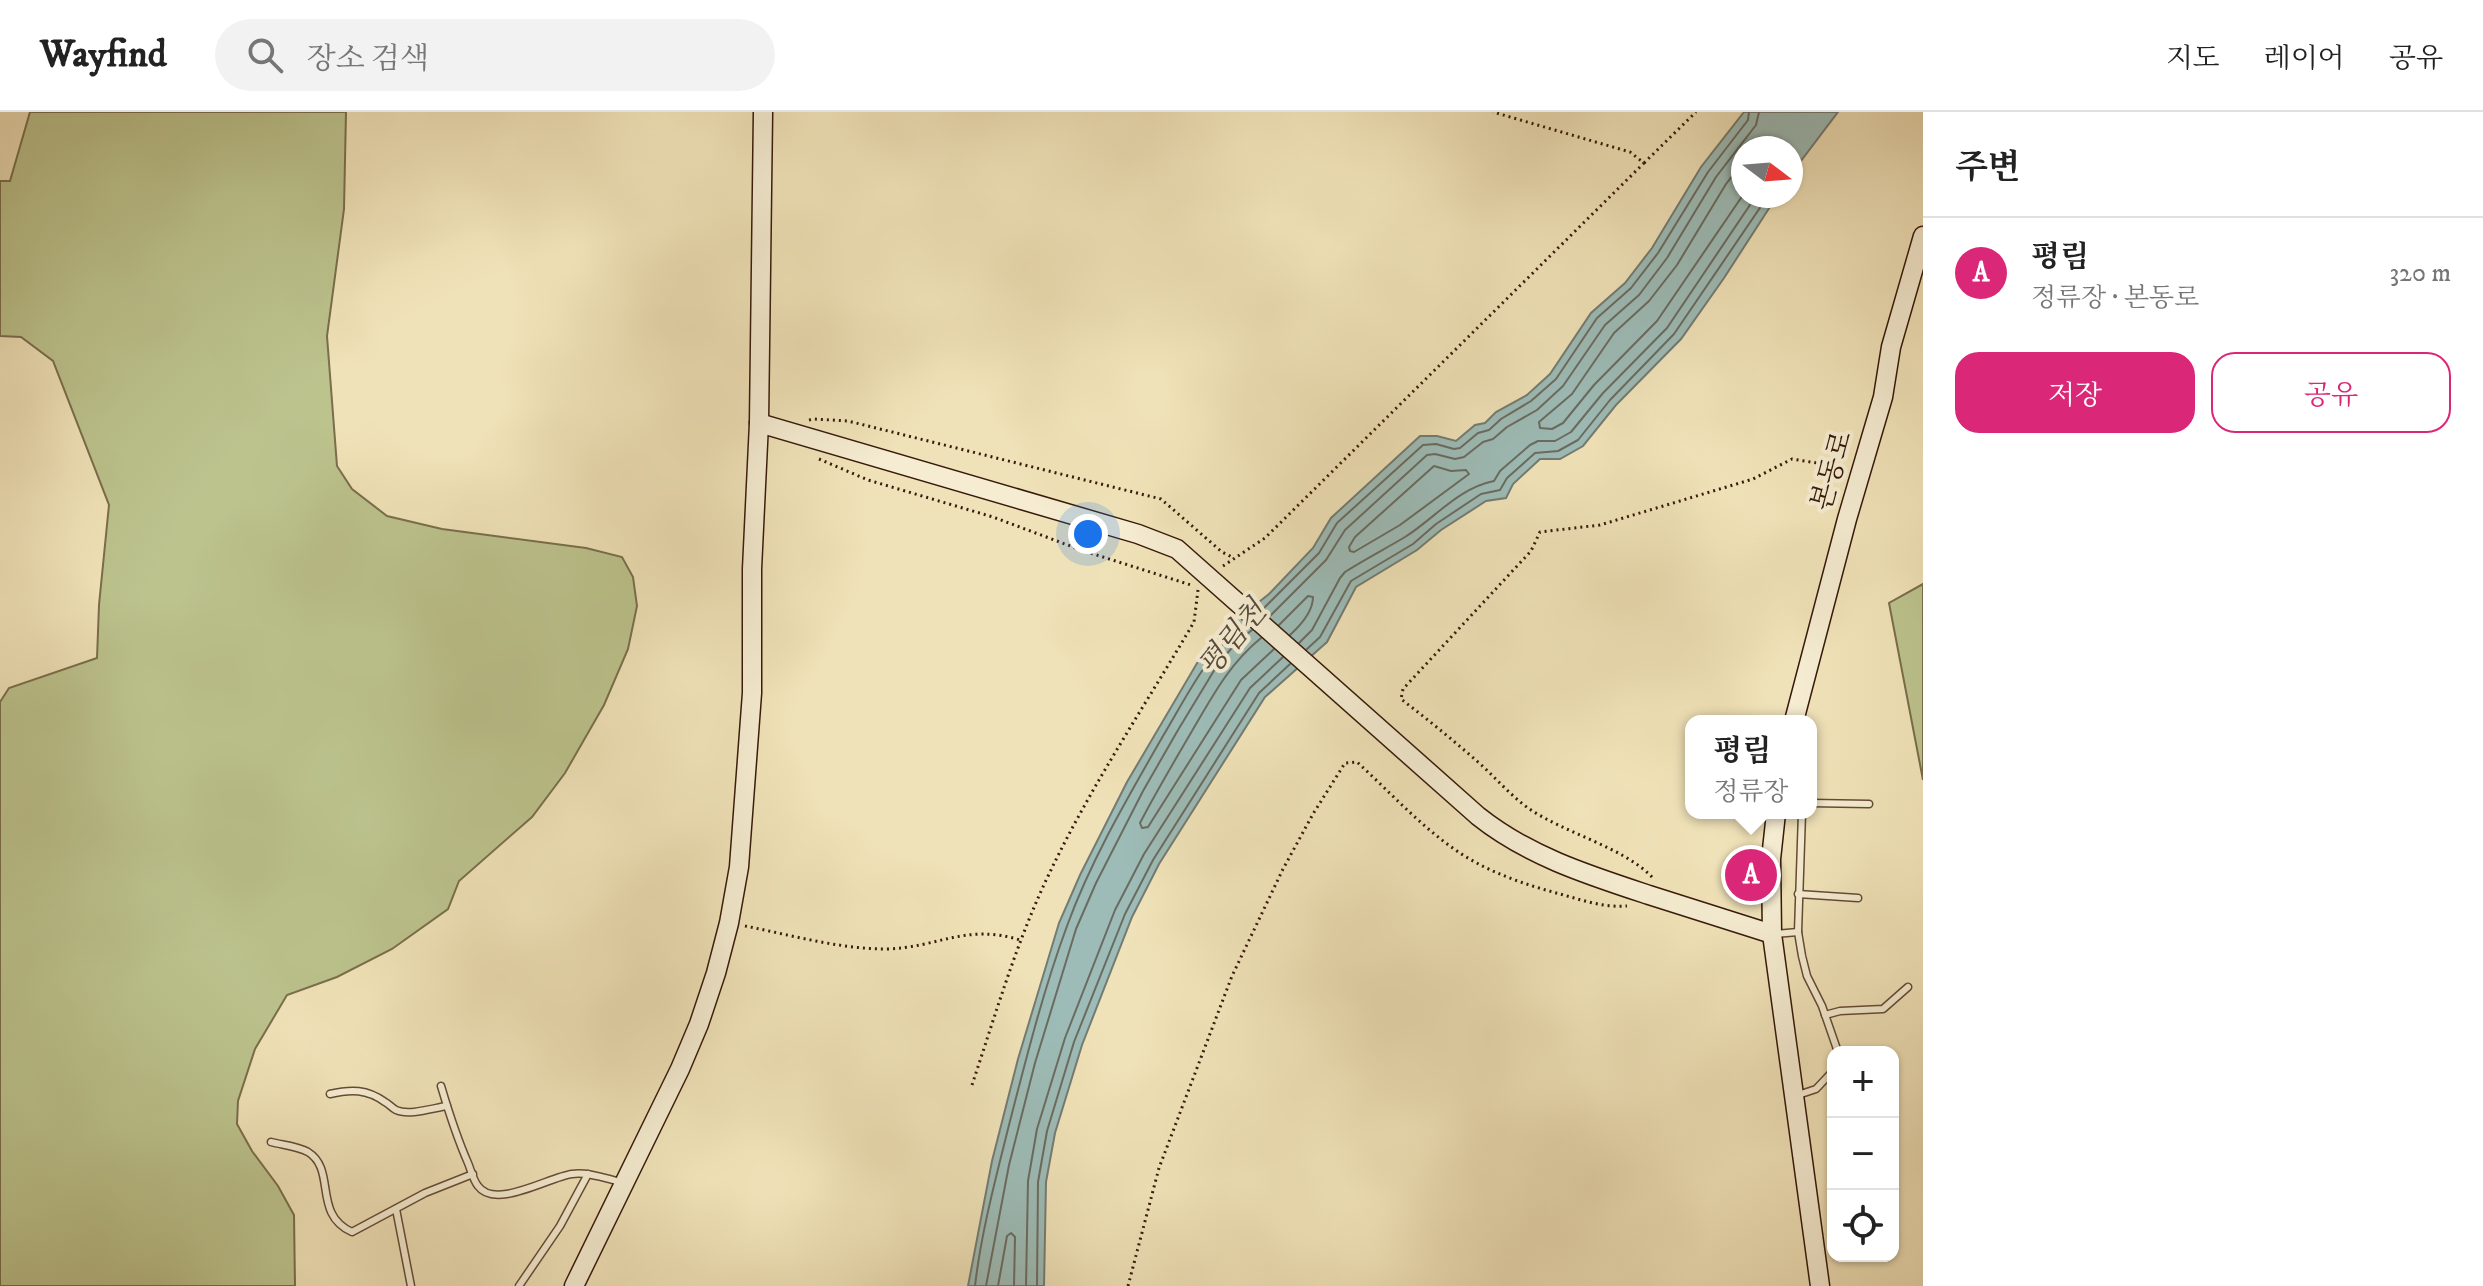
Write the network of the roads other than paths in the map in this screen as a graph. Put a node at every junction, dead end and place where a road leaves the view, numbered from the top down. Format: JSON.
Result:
{"nodes":[{"id":1,"x":763,"y":112,"type":"edge"},
{"id":2,"x":1923,"y":236,"type":"edge"},
{"id":3,"x":759,"y":423,"type":"junction"},
{"id":4,"x":1796,"y":715,"type":"edge"},
{"id":5,"x":1817,"y":803,"type":"edge"},
{"id":6,"x":1869,"y":804,"type":"dead end"},
{"id":7,"x":1775,"y":819,"type":"edge"},
{"id":8,"x":1802,"y":819,"type":"edge"},
{"id":9,"x":1798,"y":894,"type":"junction"},
{"id":10,"x":1858,"y":898,"type":"dead end"},
{"id":11,"x":1798,"y":932,"type":"junction"},
{"id":12,"x":1772,"y":934,"type":"junction"},
{"id":13,"x":1908,"y":987,"type":"dead end"},
{"id":14,"x":1825,"y":1015,"type":"junction"},
{"id":15,"x":1836,"y":1046,"type":"edge"},
{"id":16,"x":1827,"y":1077,"type":"edge"},
{"id":17,"x":441,"y":1086,"type":"dead end"},
{"id":18,"x":330,"y":1094,"type":"dead end"},
{"id":19,"x":1792,"y":1096,"type":"junction"},
{"id":20,"x":447,"y":1106,"type":"junction"},
{"id":21,"x":271,"y":1142,"type":"dead end"},
{"id":22,"x":473,"y":1174,"type":"junction"},
{"id":23,"x":588,"y":1174,"type":"junction"},
{"id":24,"x":624,"y":1183,"type":"junction"},
{"id":25,"x":396,"y":1209,"type":"junction"},
{"id":26,"x":411,"y":1286,"type":"edge"},
{"id":27,"x":519,"y":1286,"type":"edge"},
{"id":28,"x":574,"y":1286,"type":"edge"},
{"id":29,"x":1820,"y":1286,"type":"edge"}],
"edges":[{"from":1,"to":3,"type":"street"},
{"from":2,"to":4,"type":"street","name":"본동로"},
{"from":3,"to":12,"type":"street"},
{"from":3,"to":24,"type":"street"},
{"from":5,"to":6,"type":"lane"},
{"from":7,"to":12,"type":"street"},
{"from":8,"to":9,"type":"lane"},
{"from":9,"to":10,"type":"lane"},
{"from":9,"to":11,"type":"lane"},
{"from":11,"to":12,"type":"lane"},
{"from":11,"to":14,"type":"lane"},
{"from":12,"to":19,"type":"street"},
{"from":13,"to":14,"type":"lane"},
{"from":14,"to":15,"type":"lane"},
{"from":16,"to":19,"type":"lane"},
{"from":17,"to":20,"type":"lane"},
{"from":18,"to":20,"type":"lane"},
{"from":19,"to":29,"type":"street"},
{"from":20,"to":22,"type":"lane"},
{"from":21,"to":25,"type":"lane"},
{"from":22,"to":23,"type":"lane"},
{"from":22,"to":25,"type":"lane"},
{"from":23,"to":24,"type":"lane"},
{"from":23,"to":27,"type":"lane"},
{"from":24,"to":28,"type":"street"},
{"from":25,"to":26,"type":"lane"}]}
